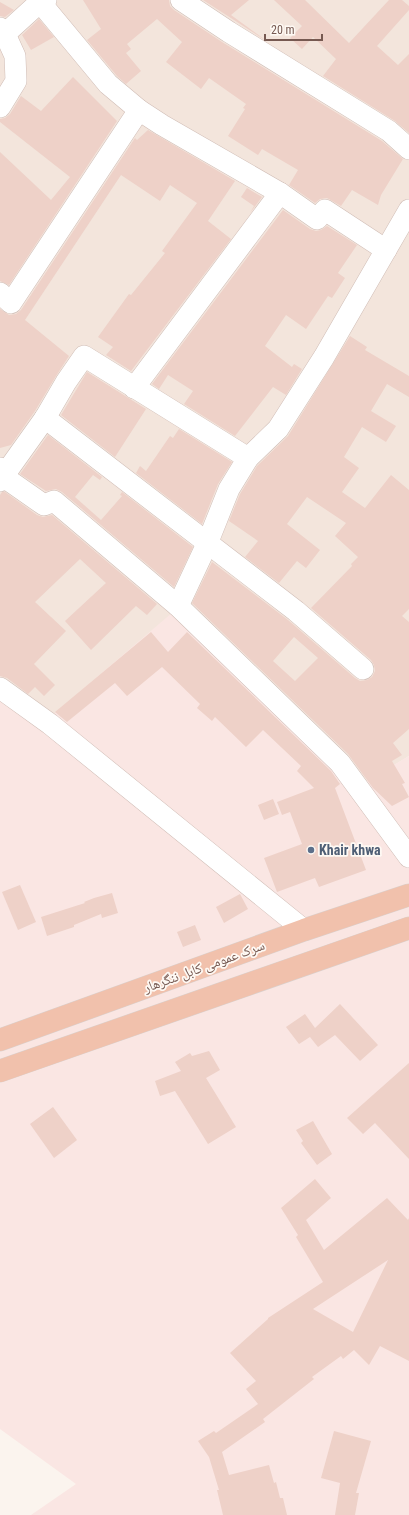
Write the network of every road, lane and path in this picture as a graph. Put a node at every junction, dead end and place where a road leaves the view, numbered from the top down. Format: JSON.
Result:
{"nodes":[{"id":1,"x":181,"y":0,"type":"edge"},
{"id":2,"x":43,"y":1,"type":"edge"},
{"id":3,"x":3,"y":30,"type":"edge"},
{"id":4,"x":0,"y":107,"type":"edge"},
{"id":5,"x":139,"y":110,"type":"junction"},
{"id":6,"x":409,"y":149,"type":"edge"},
{"id":7,"x":280,"y":193,"type":"junction"},
{"id":8,"x":409,"y":210,"type":"edge"},
{"id":9,"x":386,"y":250,"type":"junction"},
{"id":10,"x":0,"y":293,"type":"edge"},
{"id":11,"x":134,"y":388,"type":"junction"},
{"id":12,"x":45,"y":418,"type":"junction"},
{"id":13,"x":248,"y":458,"type":"junction"},
{"id":14,"x":1,"y":475,"type":"edge"},
{"id":15,"x":207,"y":544,"type":"junction"},
{"id":16,"x":178,"y":606,"type":"junction"},
{"id":17,"x":363,"y":669,"type":"dead end"},
{"id":18,"x":0,"y":688,"type":"edge"},
{"id":19,"x":409,"y":857,"type":"edge"},
{"id":20,"x":409,"y":895,"type":"edge"},
{"id":21,"x":409,"y":928,"type":"edge"},
{"id":22,"x":304,"y":930,"type":"junction"},
{"id":23,"x":0,"y":1040,"type":"edge"},
{"id":24,"x":0,"y":1071,"type":"edge"}],
"edges":[{"from":1,"to":6,"type":"street"},
{"from":2,"to":3,"type":"street"},
{"from":2,"to":5,"type":"street"},
{"from":3,"to":4,"type":"street"},
{"from":5,"to":7,"type":"street"},
{"from":5,"to":10,"type":"street"},
{"from":7,"to":9,"type":"street"},
{"from":7,"to":11,"type":"street"},
{"from":8,"to":9,"type":"street"},
{"from":9,"to":13,"type":"street"},
{"from":11,"to":12,"type":"street"},
{"from":11,"to":13,"type":"street"},
{"from":12,"to":14,"type":"street"},
{"from":12,"to":15,"type":"street"},
{"from":13,"to":15,"type":"street"},
{"from":14,"to":16,"type":"street"},
{"from":15,"to":16,"type":"street"},
{"from":15,"to":17,"type":"street"},
{"from":16,"to":19,"type":"street"},
{"from":18,"to":22,"type":"street"},
{"from":20,"to":22,"type":"highway","name":"سرک عمومی کابل ننگرهار"},
{"from":21,"to":24,"type":"highway"},
{"from":22,"to":23,"type":"highway","name":"سرک عمومی کابل ننگرهار"}]}
